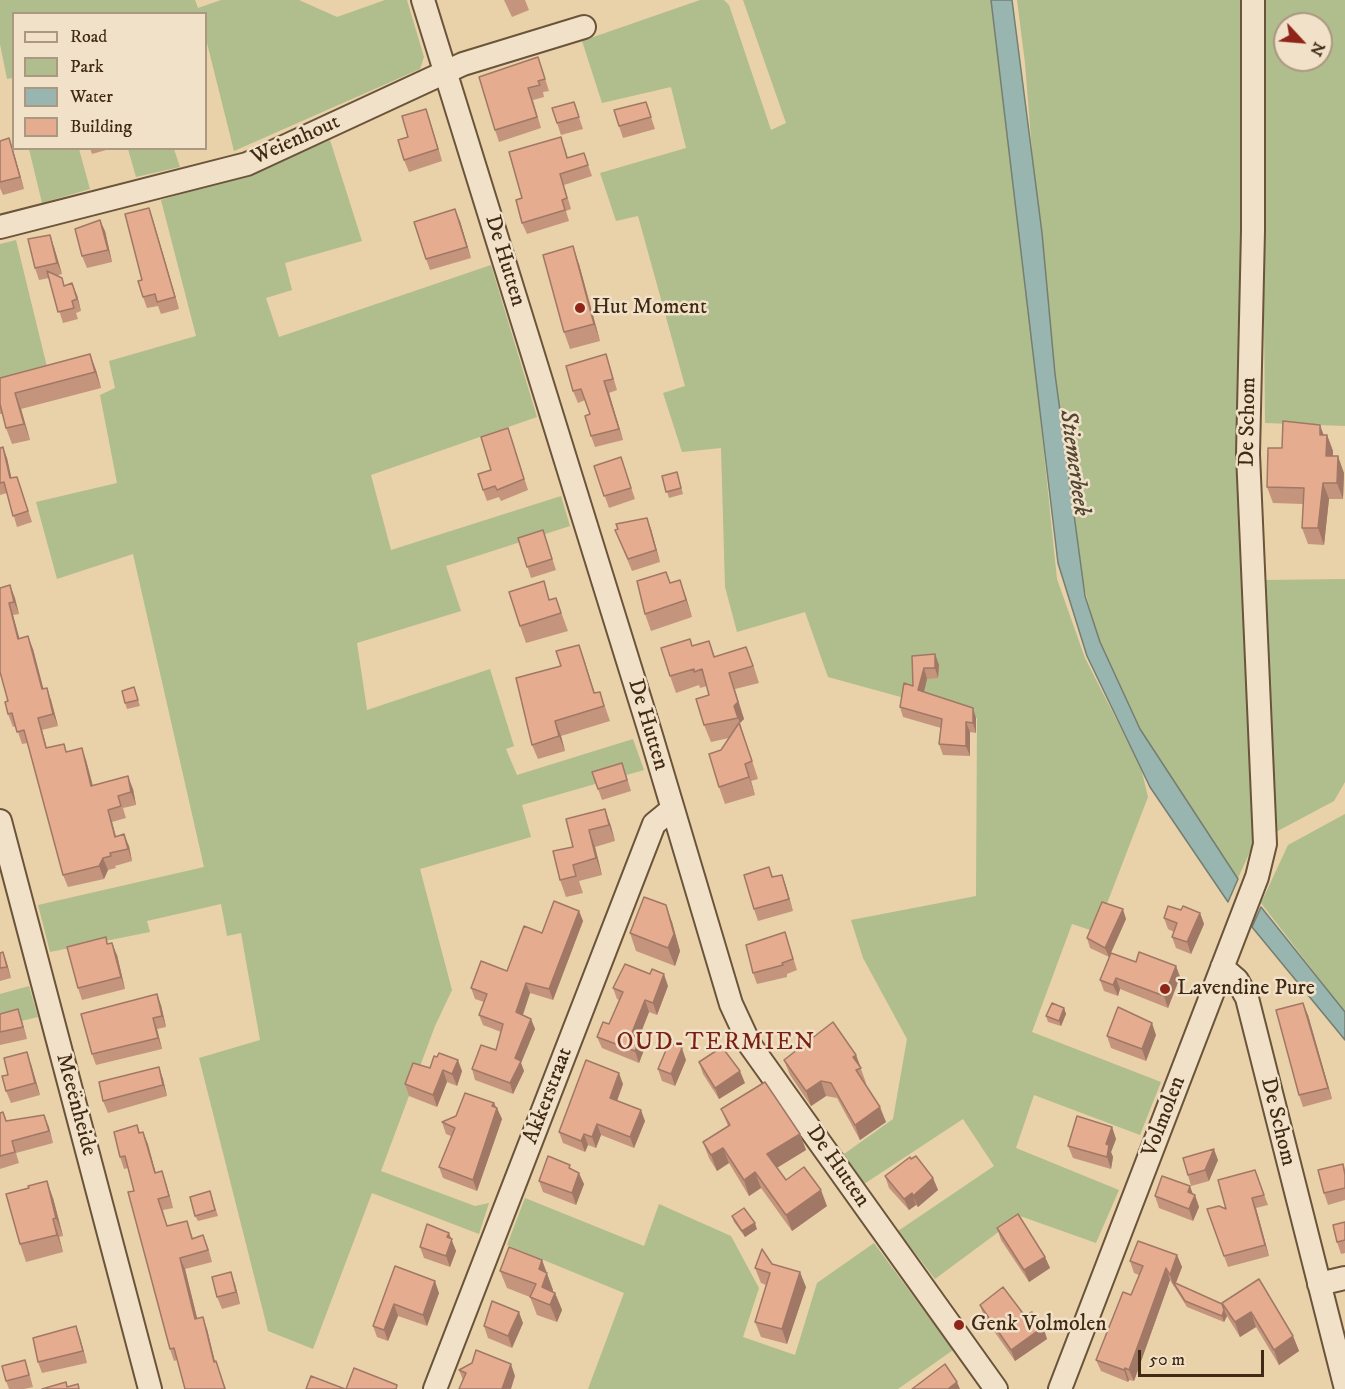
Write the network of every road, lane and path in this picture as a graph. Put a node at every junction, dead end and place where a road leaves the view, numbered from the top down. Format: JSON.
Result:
{"nodes":[{"id":1,"x":423,"y":0,"type":"edge"},
{"id":2,"x":1253,"y":0,"type":"edge"},
{"id":3,"x":584,"y":27,"type":"dead end"},
{"id":4,"x":446,"y":72,"type":"junction"},
{"id":5,"x":0,"y":227,"type":"edge"},
{"id":6,"x":671,"y":810,"type":"junction"},
{"id":7,"x":0,"y":821,"type":"edge"},
{"id":8,"x":1265,"y":844,"type":"joint"},
{"id":9,"x":1222,"y":967,"type":"junction"},
{"id":10,"x":1345,"y":1278,"type":"edge"},
{"id":11,"x":1319,"y":1284,"type":"junction"},
{"id":12,"x":1345,"y":1384,"type":"edge"},
{"id":13,"x":150,"y":1389,"type":"edge"},
{"id":14,"x":435,"y":1389,"type":"edge"},
{"id":15,"x":996,"y":1389,"type":"edge"},
{"id":16,"x":1060,"y":1389,"type":"edge"}],
"edges":[{"from":1,"to":4,"type":"street","name":"De Hutten"},
{"from":2,"to":8,"type":"street","name":"De Schom"},
{"from":3,"to":4,"type":"street","name":"Weienhout"},
{"from":4,"to":5,"type":"street","name":"Weienhout"},
{"from":4,"to":6,"type":"street","name":"De Hutten"},
{"from":6,"to":14,"type":"street","name":"Akkerstraat"},
{"from":6,"to":15,"type":"street","name":"De Hutten"},
{"from":7,"to":13,"type":"street","name":"Meeënheide"},
{"from":8,"to":9,"type":"street","name":"Volmolen"},
{"from":9,"to":11,"type":"street","name":"De Schom"},
{"from":9,"to":16,"type":"street","name":"Volmolen"},
{"from":10,"to":11,"type":"street"},
{"from":11,"to":12,"type":"street","name":"De Schom"}]}
